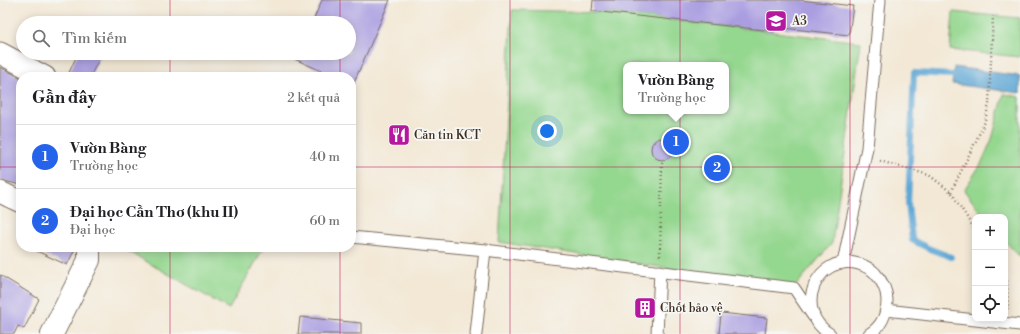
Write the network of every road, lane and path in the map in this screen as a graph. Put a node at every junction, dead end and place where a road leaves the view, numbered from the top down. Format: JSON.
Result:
{"nodes":[{"id":1,"x":880,"y":0,"type":"edge"},
{"id":2,"x":992,"y":16,"type":"dead end"},
{"id":3,"x":0,"y":53,"type":"edge"},
{"id":4,"x":36,"y":72,"type":"edge"},
{"id":5,"x":865,"y":156,"type":"junction"},
{"id":6,"x":662,"y":160,"type":"dead end"},
{"id":7,"x":0,"y":192,"type":"edge"},
{"id":8,"x":951,"y":192,"type":"junction"},
{"id":9,"x":16,"y":200,"type":"edge"},
{"id":10,"x":972,"y":225,"type":"edge"},
{"id":11,"x":356,"y":237,"type":"edge"},
{"id":12,"x":485,"y":250,"type":"junction"},
{"id":13,"x":89,"y":252,"type":"edge"},
{"id":14,"x":843,"y":263,"type":"junction"},
{"id":15,"x":660,"y":271,"type":"junction"},
{"id":16,"x":1007,"y":286,"type":"edge"},
{"id":17,"x":886,"y":310,"type":"junction"},
{"id":18,"x":813,"y":316,"type":"junction"},
{"id":19,"x":1008,"y":324,"type":"junction"},
{"id":20,"x":1020,"y":325,"type":"edge"},
{"id":21,"x":52,"y":334,"type":"edge"},
{"id":22,"x":476,"y":334,"type":"edge"},
{"id":23,"x":657,"y":334,"type":"edge"},
{"id":24,"x":830,"y":334,"type":"edge"},
{"id":25,"x":871,"y":334,"type":"edge"}],
"edges":[{"from":1,"to":5,"type":"lane"},
{"from":2,"to":8,"type":"path"},
{"from":3,"to":4,"type":"street"},
{"from":5,"to":8,"type":"path"},
{"from":5,"to":14,"type":"lane"},
{"from":6,"to":15,"type":"path"},
{"from":7,"to":9,"type":"street"},
{"from":8,"to":10,"type":"path"},
{"from":11,"to":12,"type":"lane"},
{"from":12,"to":15,"type":"lane"},
{"from":12,"to":22,"type":"lane"},
{"from":13,"to":21,"type":"street"},
{"from":14,"to":17,"type":"lane"},
{"from":14,"to":18,"type":"lane"},
{"from":15,"to":18,"type":"lane"},
{"from":15,"to":23,"type":"lane"},
{"from":16,"to":19,"type":"path"},
{"from":17,"to":19,"type":"lane"},
{"from":17,"to":25,"type":"lane"},
{"from":18,"to":24,"type":"lane"},
{"from":19,"to":20,"type":"lane"}]}
